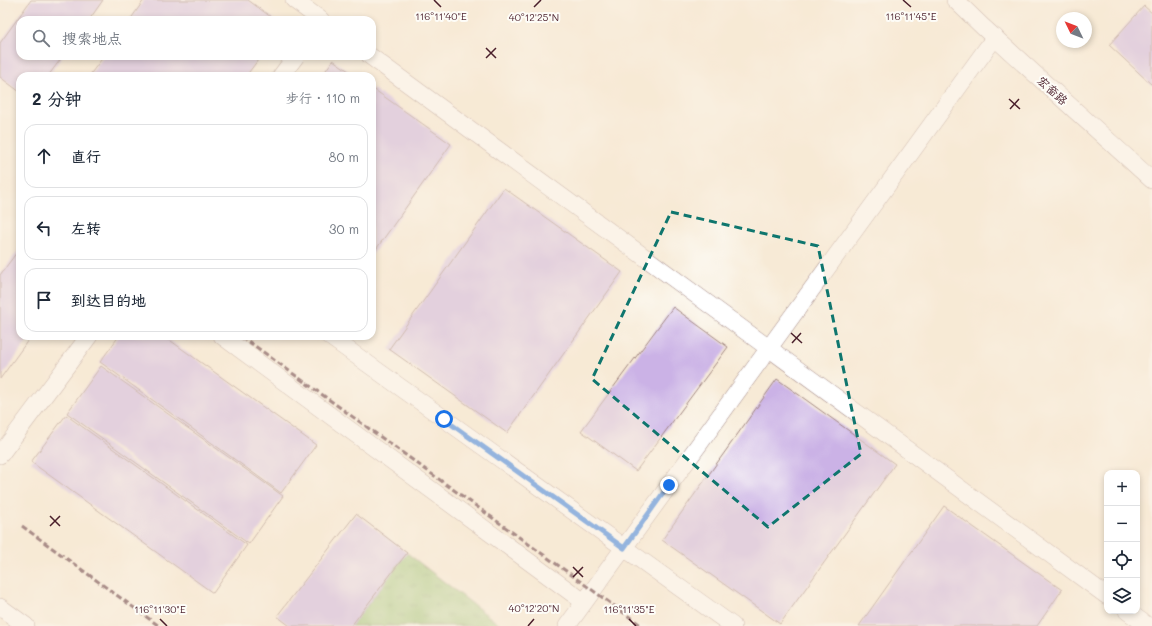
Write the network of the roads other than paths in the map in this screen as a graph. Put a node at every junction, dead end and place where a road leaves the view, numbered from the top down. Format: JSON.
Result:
{"nodes":[{"id":1,"x":294,"y":0,"type":"edge"},
{"id":2,"x":955,"y":0,"type":"edge"},
{"id":3,"x":316,"y":16,"type":"edge"},
{"id":4,"x":995,"y":37,"type":"junction"},
{"id":5,"x":293,"y":60,"type":"edge"},
{"id":6,"x":375,"y":60,"type":"edge"},
{"id":7,"x":284,"y":72,"type":"edge"},
{"id":8,"x":1152,"y":180,"type":"edge"},
{"id":9,"x":86,"y":340,"type":"edge"},
{"id":10,"x":227,"y":340,"type":"edge"},
{"id":11,"x":335,"y":340,"type":"edge"},
{"id":12,"x":768,"y":349,"type":"junction"},
{"id":13,"x":0,"y":455,"type":"edge"},
{"id":14,"x":624,"y":548,"type":"junction"},
{"id":15,"x":1104,"y":594,"type":"edge"},
{"id":16,"x":584,"y":602,"type":"junction"},
{"id":17,"x":0,"y":607,"type":"edge"},
{"id":18,"x":1132,"y":614,"type":"edge"},
{"id":19,"x":26,"y":626,"type":"edge"},
{"id":20,"x":567,"y":626,"type":"edge"},
{"id":21,"x":733,"y":626,"type":"edge"},
{"id":22,"x":1148,"y":626,"type":"edge"}],
"edges":[{"from":1,"to":3,"type":"street"},
{"from":2,"to":4,"type":"street","name":"宏奤路"},
{"from":4,"to":8,"type":"street","name":"宏奤路"},
{"from":4,"to":12,"type":"street"},
{"from":5,"to":7,"type":"street"},
{"from":6,"to":12,"type":"street"},
{"from":9,"to":13,"type":"street"},
{"from":10,"to":16,"type":"street"},
{"from":11,"to":14,"type":"street"},
{"from":12,"to":14,"type":"street"},
{"from":12,"to":15,"type":"street"},
{"from":14,"to":16,"type":"street"},
{"from":14,"to":21,"type":"street"},
{"from":16,"to":20,"type":"street"},
{"from":17,"to":19,"type":"street"},
{"from":18,"to":22,"type":"street"}]}
